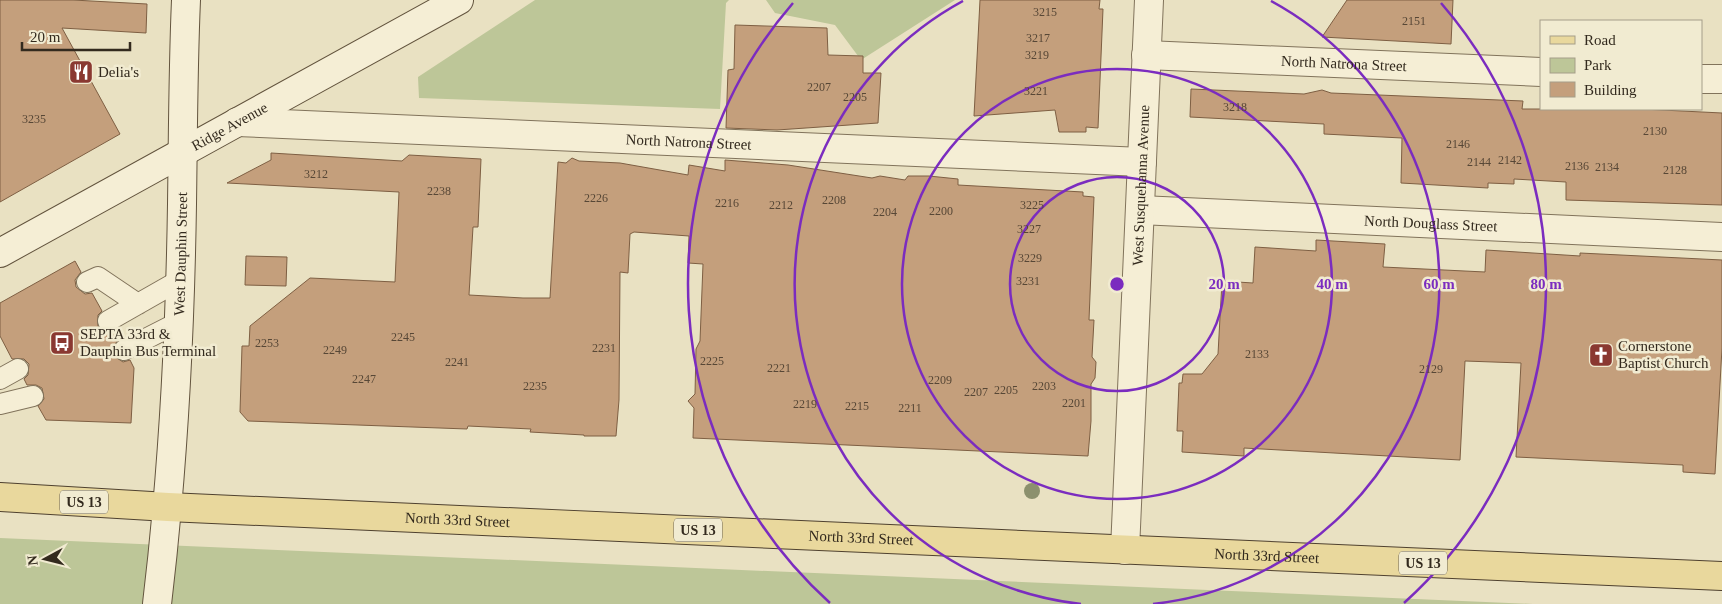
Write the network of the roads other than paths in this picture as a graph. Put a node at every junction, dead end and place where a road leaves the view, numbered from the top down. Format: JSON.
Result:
{"nodes":[{"id":1,"x":186,"y":0,"type":"edge"},
{"id":2,"x":459,"y":0,"type":"edge"},
{"id":3,"x":1149,"y":0,"type":"edge"},
{"id":4,"x":1146,"y":55,"type":"junction"},
{"id":5,"x":1540,"y":72,"type":"edge"},
{"id":6,"x":1702,"y":78,"type":"edge"},
{"id":7,"x":1722,"y":79,"type":"edge"},
{"id":8,"x":237,"y":122,"type":"junction"},
{"id":9,"x":182,"y":153,"type":"junction"},
{"id":10,"x":1142,"y":162,"type":"junction"},
{"id":11,"x":1140,"y":210,"type":"junction"},
{"id":12,"x":1722,"y":237,"type":"edge"},
{"id":13,"x":0,"y":253,"type":"edge"},
{"id":14,"x":180,"y":280,"type":"junction"},
{"id":15,"x":87,"y":282,"type":"dead end"},
{"id":16,"x":138,"y":304,"type":"junction"},
{"id":17,"x":108,"y":321,"type":"dead end"},
{"id":18,"x":179,"y":322,"type":"junction"},
{"id":19,"x":124,"y":350,"type":"dead end"},
{"id":20,"x":18,"y":369,"type":"dead end"},
{"id":21,"x":0,"y":379,"type":"edge"},
{"id":22,"x":33,"y":396,"type":"dead end"},
{"id":23,"x":0,"y":404,"type":"edge"},
{"id":24,"x":0,"y":497,"type":"edge"},
{"id":25,"x":168,"y":506,"type":"junction"},
{"id":26,"x":1125,"y":550,"type":"junction"},
{"id":27,"x":1722,"y":576,"type":"edge"},
{"id":28,"x":157,"y":604,"type":"edge"}],
"edges":[{"from":1,"to":9,"type":"street","name":"West Dauphin Street"},
{"from":2,"to":8,"type":"street","name":"Ridge Avenue"},
{"from":3,"to":4,"type":"street","name":"West Susquehanna Avenue"},
{"from":4,"to":5,"type":"street","name":"North Natrona Street"},
{"from":4,"to":10,"type":"street","name":"West Susquehanna Avenue"},
{"from":6,"to":7,"type":"street"},
{"from":8,"to":9,"type":"street","name":"Ridge Avenue"},
{"from":8,"to":10,"type":"street","name":"North Natrona Street"},
{"from":9,"to":13,"type":"street","name":"Ridge Avenue"},
{"from":9,"to":14,"type":"street","name":"West Dauphin Street"},
{"from":10,"to":11,"type":"street","name":"West Susquehanna Avenue"},
{"from":11,"to":12,"type":"street","name":"North Douglass Street"},
{"from":11,"to":26,"type":"street","name":"West Susquehanna Avenue"},
{"from":14,"to":16,"type":"lane"},
{"from":14,"to":18,"type":"street","name":"West Dauphin Street"},
{"from":15,"to":16,"type":"lane"},
{"from":16,"to":17,"type":"lane"},
{"from":18,"to":19,"type":"lane"},
{"from":18,"to":25,"type":"street","name":"West Dauphin Street"},
{"from":20,"to":21,"type":"lane"},
{"from":22,"to":23,"type":"lane"},
{"from":24,"to":25,"type":"main road","name":"North 33rd Street","number":"US 13"},
{"from":25,"to":26,"type":"main road","name":"North 33rd Street","number":"US 13"},
{"from":25,"to":28,"type":"street","name":"West Dauphin Street"},
{"from":26,"to":27,"type":"main road","name":"North 33rd Street","number":"US 13"}]}
